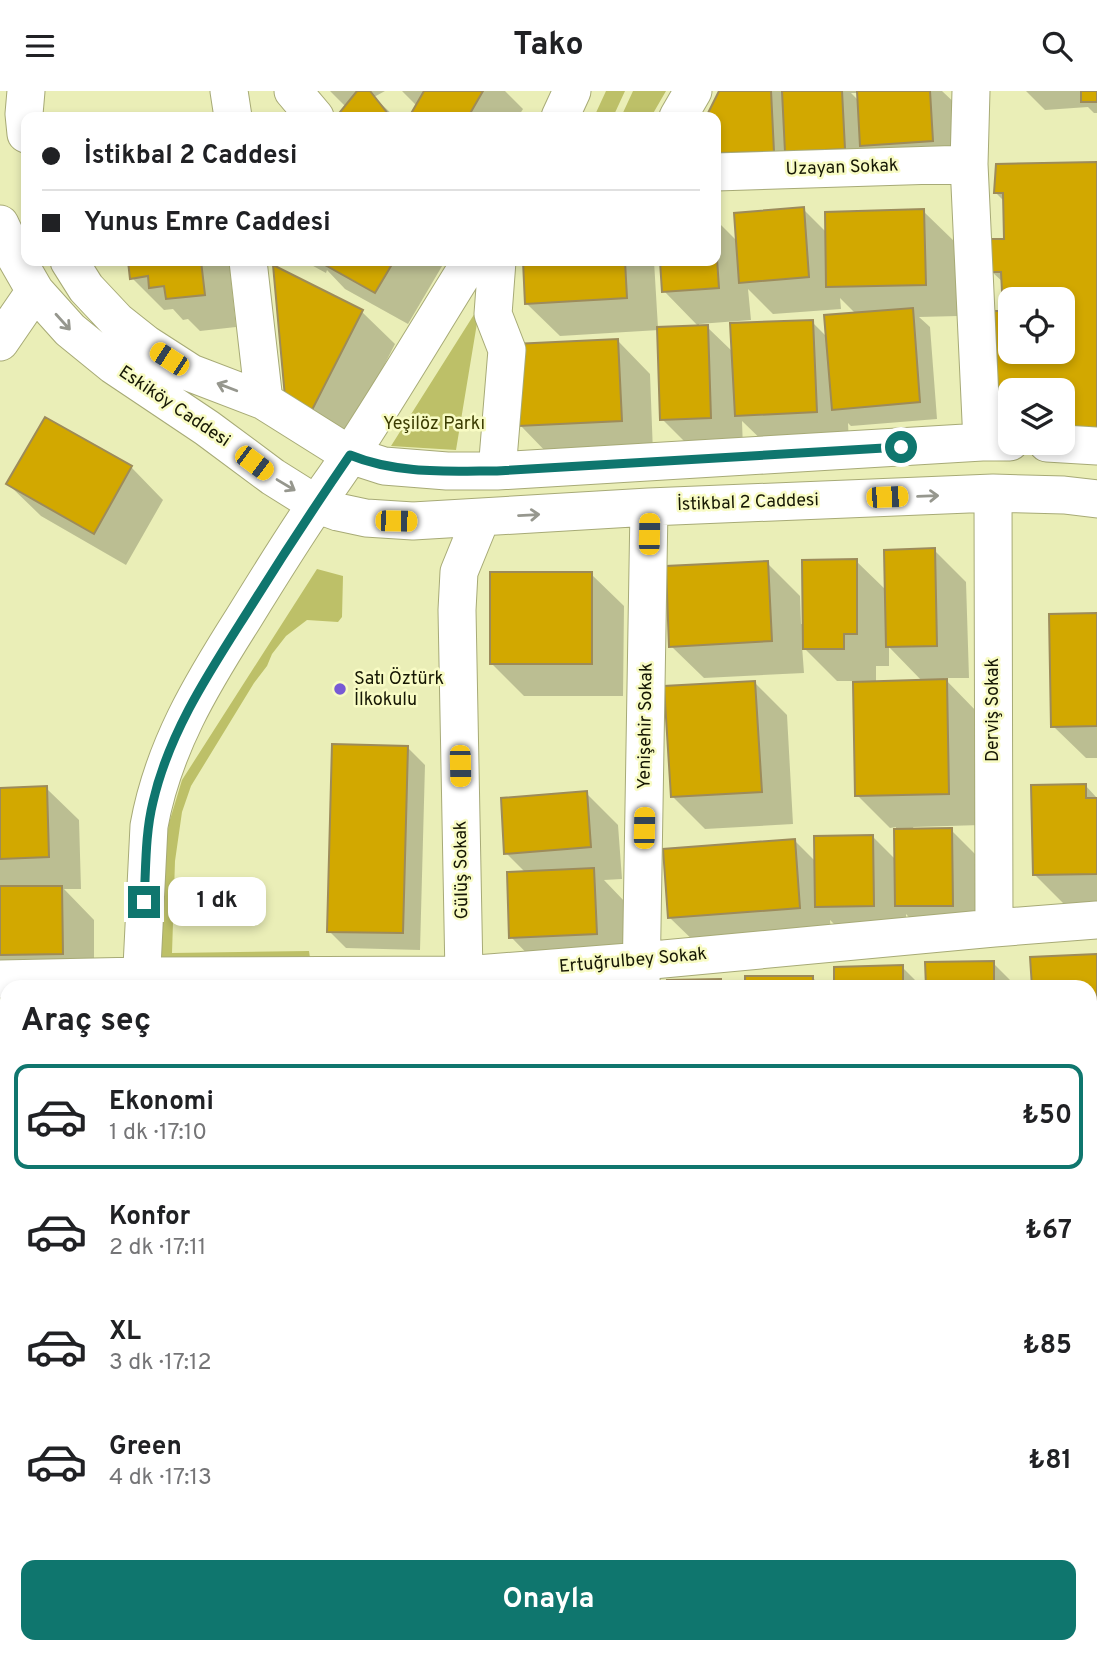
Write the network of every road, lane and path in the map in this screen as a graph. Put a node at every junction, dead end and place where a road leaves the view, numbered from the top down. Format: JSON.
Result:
{"nodes":[{"id":1,"x":26,"y":91,"type":"edge"},
{"id":2,"x":229,"y":91,"type":"edge"},
{"id":3,"x":293,"y":91,"type":"edge"},
{"id":4,"x":572,"y":91,"type":"edge"},
{"id":5,"x":693,"y":91,"type":"edge"},
{"id":6,"x":971,"y":91,"type":"edge"},
{"id":7,"x":24,"y":112,"type":"edge"},
{"id":8,"x":232,"y":112,"type":"edge"},
{"id":9,"x":311,"y":112,"type":"edge"},
{"id":10,"x":562,"y":112,"type":"edge"},
{"id":11,"x":681,"y":112,"type":"edge"},
{"id":12,"x":969,"y":164,"type":"junction"},
{"id":13,"x":721,"y":172,"type":"edge"},
{"id":14,"x":0,"y":224,"type":"edge"},
{"id":15,"x":72,"y":266,"type":"edge"},
{"id":16,"x":249,"y":266,"type":"edge"},
{"id":17,"x":468,"y":266,"type":"edge"},
{"id":18,"x":497,"y":266,"type":"edge"},
{"id":19,"x":35,"y":291,"type":"junction"},
{"id":20,"x":0,"y":342,"type":"edge"},
{"id":21,"x":264,"y":401,"type":"junction"},
{"id":22,"x":996,"y":442,"type":"edge"},
{"id":23,"x":1075,"y":445,"type":"edge"},
{"id":24,"x":1097,"y":446,"type":"edge"},
{"id":25,"x":350,"y":455,"type":"junction"},
{"id":26,"x":497,"y":471,"type":"junction"},
{"id":27,"x":993,"y":493,"type":"junction"},
{"id":28,"x":1097,"y":499,"type":"edge"},
{"id":29,"x":316,"y":504,"type":"junction"},
{"id":30,"x":649,"y":507,"type":"junction"},
{"id":31,"x":481,"y":518,"type":"junction"},
{"id":32,"x":1097,"y":920,"type":"edge"},
{"id":33,"x":993,"y":928,"type":"junction"},
{"id":34,"x":641,"y":974,"type":"edge"},
{"id":35,"x":464,"y":975,"type":"junction"},
{"id":36,"x":0,"y":979,"type":"edge"},
{"id":37,"x":47,"y":980,"type":"edge"},
{"id":38,"x":141,"y":980,"type":"edge"},
{"id":39,"x":233,"y":980,"type":"edge"},
{"id":40,"x":534,"y":980,"type":"edge"},
{"id":41,"x":612,"y":980,"type":"edge"}],
"edges":[{"from":1,"to":7,"type":"street"},
{"from":2,"to":8,"type":"street"},
{"from":3,"to":9,"type":"street"},
{"from":4,"to":10,"type":"street"},
{"from":5,"to":11,"type":"street"},
{"from":6,"to":12,"type":"street"},
{"from":12,"to":13,"type":"street","name":"Uzayan Sokak"},
{"from":12,"to":22,"type":"street"},
{"from":14,"to":19,"type":"street","name":"Eskiköy Caddesi"},
{"from":21,"to":15,"type":"street","one_way":true},
{"from":16,"to":21,"type":"street"},
{"from":17,"to":25,"type":"street"},
{"from":18,"to":26,"type":"street"},
{"from":19,"to":20,"type":"street"},
{"from":19,"to":29,"type":"street","name":"Eskiköy Caddesi","one_way":true},
{"from":21,"to":25,"type":"street"},
{"from":22,"to":26,"type":"street"},
{"from":23,"to":24,"type":"street"},
{"from":25,"to":26,"type":"street"},
{"from":25,"to":29,"type":"street"},
{"from":27,"to":28,"type":"street","name":"İstikbal 2 Caddesi"},
{"from":30,"to":27,"type":"street","name":"İstikbal 2 Caddesi","one_way":true},
{"from":27,"to":33,"type":"street","name":"Derviş Sokak"},
{"from":29,"to":31,"type":"street","name":"İstikbal 2 Caddesi"},
{"from":29,"to":38,"type":"street"},
{"from":31,"to":30,"type":"street","name":"İstikbal 2 Caddesi","one_way":true},
{"from":30,"to":34,"type":"street","name":"Yenişehir Sokak"},
{"from":31,"to":35,"type":"street","name":"Gülüş Sokak"},
{"from":32,"to":33,"type":"street","name":"Ertuğrulbey Sokak"},
{"from":33,"to":34,"type":"street","name":"Ertuğrulbey Sokak"},
{"from":34,"to":35,"type":"street","name":"Ertuğrulbey Sokak"},
{"from":35,"to":39,"type":"street","name":"Ertuğrulbey Sokak"},
{"from":36,"to":37,"type":"street","name":"Ertuğrulbey Sokak"},
{"from":40,"to":41,"type":"street"}]}
